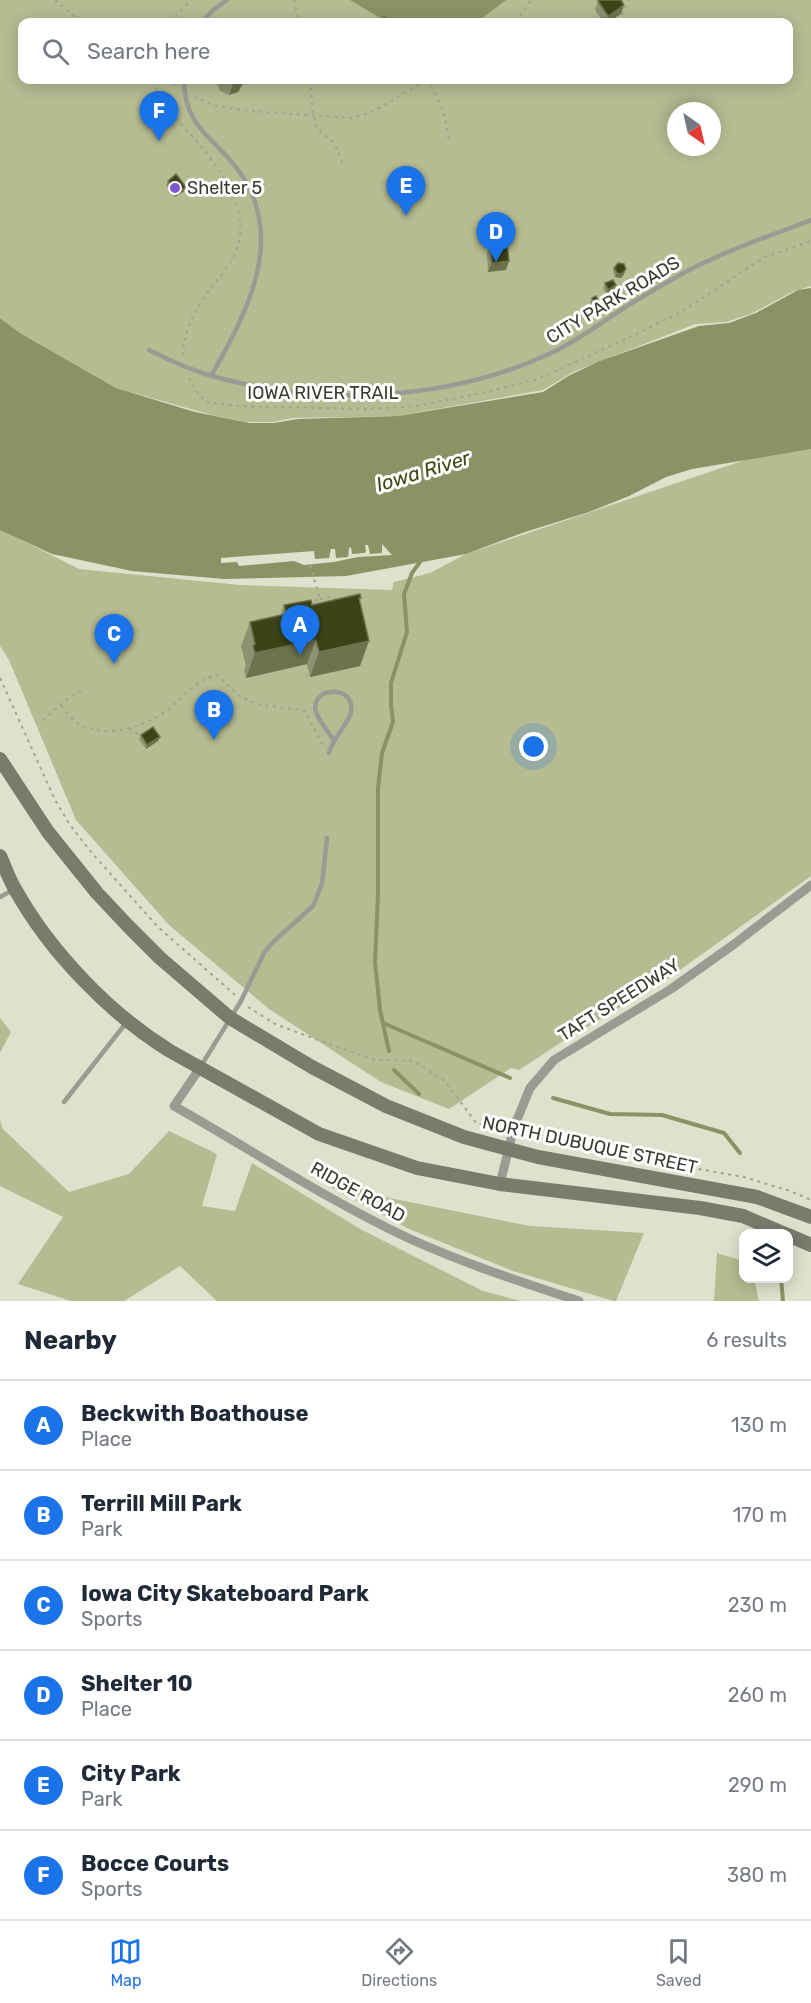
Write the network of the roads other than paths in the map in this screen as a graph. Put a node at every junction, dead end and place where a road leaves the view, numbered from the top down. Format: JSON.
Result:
{"nodes":[{"id":1,"x":227,"y":0,"type":"edge"},
{"id":2,"x":206,"y":18,"type":"edge"},
{"id":3,"x":184,"y":84,"type":"edge"},
{"id":4,"x":811,"y":220,"type":"edge"},
{"id":5,"x":149,"y":350,"type":"dead end"},
{"id":6,"x":211,"y":376,"type":"junction"},
{"id":7,"x":334,"y":740,"type":"junction"},
{"id":8,"x":329,"y":753,"type":"road end"},
{"id":9,"x":0,"y":759,"type":"edge"},
{"id":10,"x":327,"y":838,"type":"dead end"},
{"id":11,"x":0,"y":856,"type":"edge"},
{"id":12,"x":811,"y":885,"type":"edge"},
{"id":13,"x":15,"y":889,"type":"junction"},
{"id":14,"x":0,"y":897,"type":"edge"},
{"id":15,"x":230,"y":1018,"type":"junction"},
{"id":16,"x":127,"y":1021,"type":"junction"},
{"id":17,"x":200,"y":1068,"type":"junction"},
{"id":18,"x":64,"y":1102,"type":"dead end"},
{"id":19,"x":509,"y":1149,"type":"junction"},
{"id":20,"x":500,"y":1184,"type":"junction"},
{"id":21,"x":811,"y":1217,"type":"edge"},
{"id":22,"x":775,"y":1229,"type":"edge"},
{"id":23,"x":793,"y":1237,"type":"edge"},
{"id":24,"x":811,"y":1245,"type":"edge"},
{"id":25,"x":579,"y":1301,"type":"edge"}],
"edges":[{"from":1,"to":2,"type":"lane"},
{"from":3,"to":6,"type":"lane"},
{"from":4,"to":6,"type":"lane","name":"CITY PARK ROADS"},
{"from":5,"to":6,"type":"lane","name":"CITY PARK ROADS"},
{"from":7,"to":7,"type":"lane"},
{"from":7,"to":8,"type":"lane"},
{"from":9,"to":15,"type":"main road","name":"NORTH DUBUQUE STREET"},
{"from":10,"to":15,"type":"lane"},
{"from":11,"to":13,"type":"main road"},
{"from":12,"to":19,"type":"street","name":"TAFT SPEEDWAY"},
{"from":13,"to":14,"type":"lane"},
{"from":13,"to":16,"type":"main road"},
{"from":15,"to":17,"type":"lane"},
{"from":15,"to":19,"type":"main road","name":"NORTH DUBUQUE STREET"},
{"from":16,"to":17,"type":"main road"},
{"from":16,"to":18,"type":"lane"},
{"from":17,"to":20,"type":"main road"},
{"from":17,"to":25,"type":"street","name":"RIDGE ROAD"},
{"from":19,"to":20,"type":"street","name":"TAFT SPEEDWAY"},
{"from":19,"to":21,"type":"main road","name":"NORTH DUBUQUE STREET"},
{"from":20,"to":22,"type":"main road"},
{"from":23,"to":24,"type":"main road"}]}
